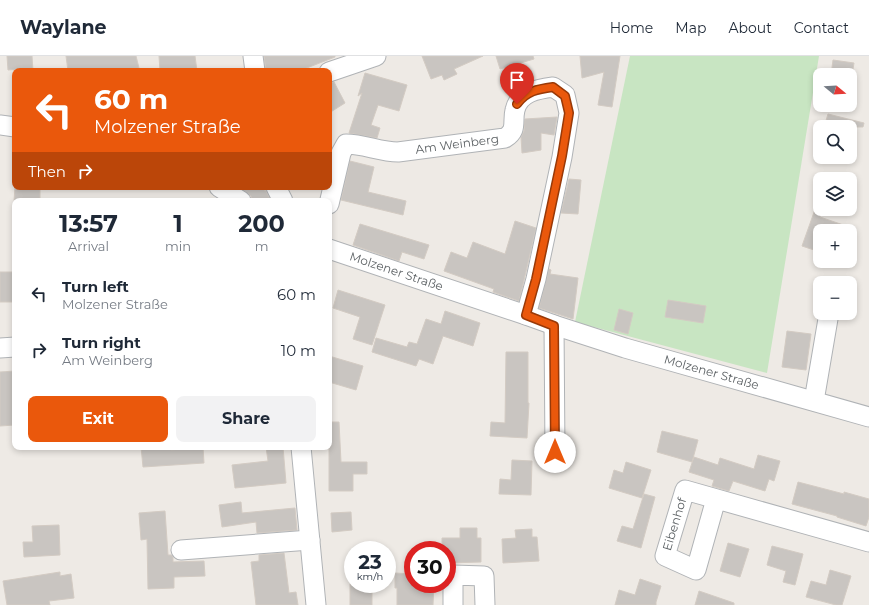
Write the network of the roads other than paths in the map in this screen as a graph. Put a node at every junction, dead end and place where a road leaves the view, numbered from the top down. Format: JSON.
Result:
{"nodes":[{"id":1,"x":253,"y":56,"type":"edge"},
{"id":2,"x":376,"y":56,"type":"edge"},
{"id":3,"x":255,"y":68,"type":"edge"},
{"id":4,"x":332,"y":71,"type":"edge"},
{"id":5,"x":0,"y":125,"type":"edge"},
{"id":6,"x":12,"y":127,"type":"edge"},
{"id":7,"x":224,"y":190,"type":"edge"},
{"id":8,"x":236,"y":198,"type":"edge"},
{"id":9,"x":330,"y":198,"type":"edge"},
{"id":10,"x":332,"y":250,"type":"edge"},
{"id":11,"x":526,"y":315,"type":"junction"},
{"id":12,"x":828,"y":320,"type":"edge"},
{"id":13,"x":554,"y":326,"type":"junction"},
{"id":14,"x":12,"y":347,"type":"edge"},
{"id":15,"x":0,"y":348,"type":"edge"},
{"id":16,"x":814,"y":401,"type":"junction"},
{"id":17,"x":869,"y":417,"type":"edge"},
{"id":18,"x":301,"y":450,"type":"edge"},
{"id":19,"x":555,"y":452,"type":"dead end"},
{"id":20,"x":716,"y":499,"type":"dead end"},
{"id":21,"x":310,"y":540,"type":"junction"},
{"id":22,"x":869,"y":542,"type":"edge"},
{"id":23,"x":181,"y":550,"type":"dead end"},
{"id":24,"x":316,"y":605,"type":"edge"},
{"id":25,"x":453,"y":605,"type":"edge"},
{"id":26,"x":484,"y":605,"type":"edge"}],
"edges":[{"from":1,"to":3,"type":"street"},
{"from":2,"to":4,"type":"street"},
{"from":5,"to":6,"type":"street"},
{"from":7,"to":8,"type":"street"},
{"from":9,"to":11,"type":"street","name":"Am Weinberg"},
{"from":10,"to":11,"type":"street","name":"Molzener Straße"},
{"from":11,"to":13,"type":"street","name":"Molzener Straße"},
{"from":12,"to":16,"type":"street"},
{"from":13,"to":16,"type":"street","name":"Molzener Straße"},
{"from":13,"to":19,"type":"street"},
{"from":14,"to":15,"type":"street"},
{"from":16,"to":17,"type":"street","name":"Molzener Straße"},
{"from":18,"to":21,"type":"street"},
{"from":20,"to":22,"type":"street"},
{"from":21,"to":23,"type":"street"},
{"from":21,"to":24,"type":"street"},
{"from":25,"to":26,"type":"street"}]}
